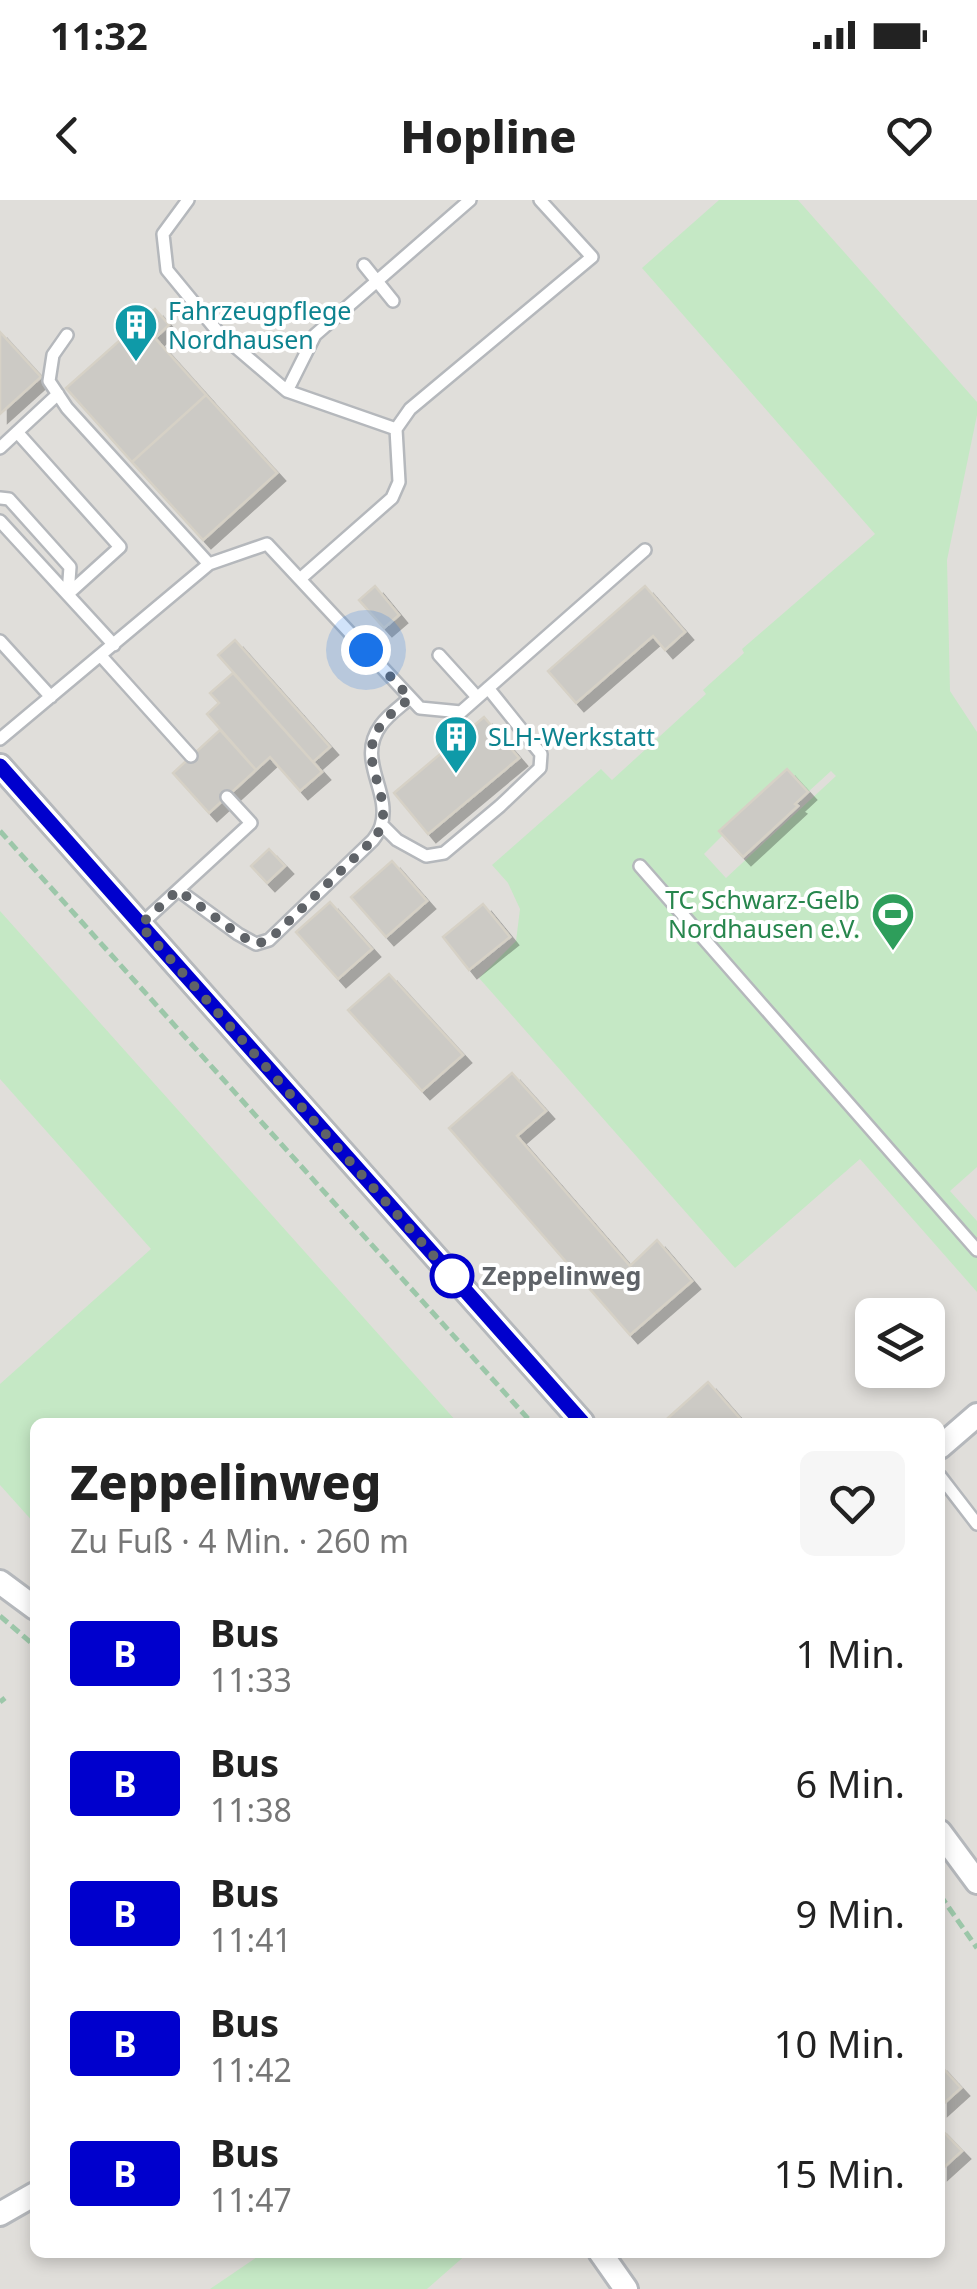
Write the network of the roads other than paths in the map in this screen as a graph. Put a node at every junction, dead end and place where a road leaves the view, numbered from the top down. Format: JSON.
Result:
{"nodes":[{"id":1,"x":188,"y":200,"type":"edge"},
{"id":2,"x":470,"y":200,"type":"edge"},
{"id":3,"x":540,"y":200,"type":"edge"},
{"id":4,"x":364,"y":265,"type":"dead end"},
{"id":5,"x":377,"y":281,"type":"junction"},
{"id":6,"x":394,"y":300,"type":"dead end"},
{"id":7,"x":67,"y":336,"type":"dead end"},
{"id":8,"x":287,"y":391,"type":"junction"},
{"id":9,"x":58,"y":394,"type":"junction"},
{"id":10,"x":396,"y":430,"type":"junction"},
{"id":11,"x":17,"y":432,"type":"junction"},
{"id":12,"x":0,"y":448,"type":"edge"},
{"id":13,"x":0,"y":498,"type":"edge"},
{"id":14,"x":0,"y":520,"type":"edge"},
{"id":15,"x":646,"y":550,"type":"dead end"},
{"id":16,"x":209,"y":564,"type":"junction"},
{"id":17,"x":300,"y":579,"type":"junction"},
{"id":18,"x":68,"y":594,"type":"junction"},
{"id":19,"x":0,"y":641,"type":"edge"},
{"id":20,"x":114,"y":644,"type":"junction"},
{"id":21,"x":439,"y":654,"type":"dead end"},
{"id":22,"x":100,"y":656,"type":"junction"},
{"id":23,"x":483,"y":693,"type":"junction"},
{"id":24,"x":50,"y":697,"type":"junction"},
{"id":25,"x":410,"y":698,"type":"junction"},
{"id":26,"x":0,"y":739,"type":"edge"},
{"id":27,"x":191,"y":756,"type":"dead end"},
{"id":28,"x":0,"y":766,"type":"edge"},
{"id":29,"x":227,"y":796,"type":"dead end"},
{"id":30,"x":382,"y":825,"type":"junction"},
{"id":31,"x":640,"y":866,"type":"dead end"},
{"id":32,"x":178,"y":890,"type":"junction"},
{"id":33,"x":140,"y":925,"type":"junction"},
{"id":34,"x":977,"y":1250,"type":"edge"},
{"id":35,"x":977,"y":1416,"type":"edge"},
{"id":36,"x":578,"y":1418,"type":"edge"},
{"id":37,"x":945,"y":1443,"type":"edge"},
{"id":38,"x":945,"y":1482,"type":"edge"},
{"id":39,"x":977,"y":1524,"type":"edge"},
{"id":40,"x":0,"y":1582,"type":"edge"},
{"id":41,"x":30,"y":1604,"type":"edge"},
{"id":42,"x":945,"y":1839,"type":"edge"},
{"id":43,"x":977,"y":1882,"type":"edge"},
{"id":44,"x":30,"y":2197,"type":"edge"},
{"id":45,"x":0,"y":2214,"type":"edge"},
{"id":46,"x":604,"y":2258,"type":"edge"},
{"id":47,"x":626,"y":2289,"type":"edge"}],
"edges":[{"from":1,"to":8,"type":"lane"},
{"from":2,"to":5,"type":"lane"},
{"from":3,"to":10,"type":"lane"},
{"from":4,"to":5,"type":"lane"},
{"from":5,"to":6,"type":"lane"},
{"from":5,"to":8,"type":"lane"},
{"from":7,"to":9,"type":"lane"},
{"from":8,"to":10,"type":"lane"},
{"from":9,"to":11,"type":"lane"},
{"from":9,"to":16,"type":"lane"},
{"from":10,"to":17,"type":"lane"},
{"from":11,"to":12,"type":"lane"},
{"from":11,"to":18,"type":"lane"},
{"from":13,"to":18,"type":"lane"},
{"from":14,"to":18,"type":"lane"},
{"from":15,"to":23,"type":"lane"},
{"from":16,"to":17,"type":"lane"},
{"from":16,"to":20,"type":"lane"},
{"from":17,"to":25,"type":"lane"},
{"from":18,"to":20,"type":"lane"},
{"from":19,"to":24,"type":"lane"},
{"from":20,"to":22,"type":"lane"},
{"from":21,"to":23,"type":"lane"},
{"from":22,"to":24,"type":"lane"},
{"from":22,"to":27,"type":"lane"},
{"from":23,"to":25,"type":"lane"},
{"from":23,"to":30,"type":"lane"},
{"from":24,"to":26,"type":"lane"},
{"from":25,"to":30,"type":"lane"},
{"from":28,"to":33,"type":"street"},
{"from":29,"to":32,"type":"lane"},
{"from":30,"to":32,"type":"lane"},
{"from":31,"to":34,"type":"lane"},
{"from":32,"to":33,"type":"lane"},
{"from":33,"to":36,"type":"street"},
{"from":35,"to":37,"type":"street"},
{"from":38,"to":39,"type":"lane"},
{"from":40,"to":41,"type":"street"},
{"from":42,"to":43,"type":"street"},
{"from":44,"to":45,"type":"street"},
{"from":46,"to":47,"type":"street"}]}
